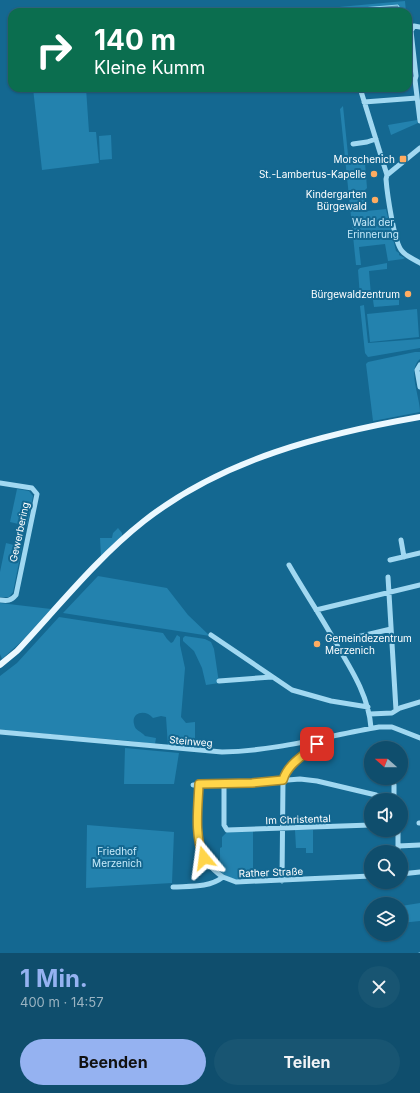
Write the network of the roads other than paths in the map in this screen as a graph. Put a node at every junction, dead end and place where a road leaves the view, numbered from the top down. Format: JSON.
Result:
{"nodes":[{"id":1,"x":412,"y":58,"type":"edge"},
{"id":2,"x":361,"y":92,"type":"edge"},
{"id":3,"x":417,"y":98,"type":"junction"},
{"id":4,"x":364,"y":102,"type":"junction"},
{"id":5,"x":420,"y":121,"type":"edge"},
{"id":6,"x":376,"y":139,"type":"junction"},
{"id":7,"x":353,"y":144,"type":"dead end"},
{"id":8,"x":420,"y":148,"type":"edge"},
{"id":9,"x":387,"y":175,"type":"junction"},
{"id":10,"x":420,"y":263,"type":"edge"},
{"id":11,"x":420,"y":365,"type":"edge"},
{"id":12,"x":420,"y":387,"type":"edge"},
{"id":13,"x":420,"y":417,"type":"edge"},
{"id":14,"x":0,"y":483,"type":"edge"},
{"id":15,"x":401,"y":540,"type":"dead end"},
{"id":16,"x":420,"y":553,"type":"edge"},
{"id":17,"x":404,"y":556,"type":"junction"},
{"id":18,"x":390,"y":560,"type":"dead end"},
{"id":19,"x":289,"y":565,"type":"dead end"},
{"id":20,"x":388,"y":577,"type":"dead end"},
{"id":21,"x":420,"y":585,"type":"edge"},
{"id":22,"x":390,"y":593,"type":"junction"},
{"id":23,"x":0,"y":600,"type":"edge"},
{"id":24,"x":316,"y":610,"type":"junction"},
{"id":25,"x":391,"y":629,"type":"junction"},
{"id":26,"x":211,"y":635,"type":"dead end"},
{"id":27,"x":336,"y":642,"type":"junction"},
{"id":28,"x":0,"y":666,"type":"edge"},
{"id":29,"x":272,"y":677,"type":"junction"},
{"id":30,"x":219,"y":681,"type":"dead end"},
{"id":31,"x":420,"y":702,"type":"edge"},
{"id":32,"x":368,"y":707,"type":"junction"},
{"id":33,"x":396,"y":710,"type":"junction"},
{"id":34,"x":370,"y":714,"type":"junction"},
{"id":35,"x":371,"y":728,"type":"junction"},
{"id":36,"x":0,"y":732,"type":"edge"},
{"id":37,"x":420,"y":738,"type":"edge"},
{"id":38,"x":320,"y":739,"type":"junction"},
{"id":39,"x":283,"y":780,"type":"junction"},
{"id":40,"x":224,"y":784,"type":"junction"},
{"id":41,"x":394,"y":785,"type":"dead end"},
{"id":42,"x":368,"y":793,"type":"edge"},
{"id":43,"x":394,"y":793,"type":"edge"},
{"id":44,"x":364,"y":825,"type":"edge"},
{"id":45,"x":282,"y":828,"type":"junction"},
{"id":46,"x":408,"y":846,"type":"edge"},
{"id":47,"x":420,"y":846,"type":"edge"},
{"id":48,"x":420,"y":872,"type":"edge"},
{"id":49,"x":408,"y":873,"type":"edge"},
{"id":50,"x":364,"y":876,"type":"edge"},
{"id":51,"x":223,"y":877,"type":"junction"},
{"id":52,"x":282,"y":881,"type":"junction"},
{"id":53,"x":173,"y":887,"type":"dead end"}],
"edges":[{"from":1,"to":3,"type":"street"},
{"from":2,"to":4,"type":"street"},
{"from":3,"to":4,"type":"street"},
{"from":3,"to":5,"type":"street"},
{"from":4,"to":6,"type":"street"},
{"from":6,"to":7,"type":"street"},
{"from":6,"to":9,"type":"street"},
{"from":8,"to":9,"type":"street"},
{"from":9,"to":10,"type":"street"},
{"from":11,"to":12,"type":"street"},
{"from":13,"to":28,"type":"main road"},
{"from":14,"to":23,"type":"street","name":"Gewerbering"},
{"from":15,"to":17,"type":"street"},
{"from":16,"to":17,"type":"street"},
{"from":17,"to":18,"type":"street"},
{"from":19,"to":24,"type":"street"},
{"from":20,"to":22,"type":"street"},
{"from":21,"to":22,"type":"street"},
{"from":22,"to":24,"type":"street"},
{"from":22,"to":25,"type":"street"},
{"from":24,"to":27,"type":"street"},
{"from":25,"to":27,"type":"street"},
{"from":25,"to":33,"type":"street"},
{"from":26,"to":29,"type":"street"},
{"from":27,"to":32,"type":"street"},
{"from":29,"to":30,"type":"street"},
{"from":29,"to":32,"type":"street"},
{"from":31,"to":33,"type":"street"},
{"from":32,"to":34,"type":"street"},
{"from":33,"to":34,"type":"street"},
{"from":34,"to":35,"type":"street"},
{"from":35,"to":37,"type":"street","name":"Steinweg"},
{"from":35,"to":38,"type":"street","name":"Steinweg"},
{"from":36,"to":38,"type":"street","name":"Steinweg"},
{"from":38,"to":39,"type":"street"},
{"from":39,"to":40,"type":"street"},
{"from":39,"to":42,"type":"street"},
{"from":39,"to":45,"type":"street"},
{"from":40,"to":45,"type":"street","name":"Im Christental"},
{"from":40,"to":51,"type":"street"},
{"from":41,"to":43,"type":"street"},
{"from":44,"to":45,"type":"street","name":"Im Christental"},
{"from":45,"to":52,"type":"street"},
{"from":46,"to":47,"type":"street"},
{"from":48,"to":49,"type":"street"},
{"from":50,"to":52,"type":"street","name":"Rather Straße"},
{"from":51,"to":52,"type":"street","name":"Rather Straße"},
{"from":51,"to":53,"type":"street"}]}
